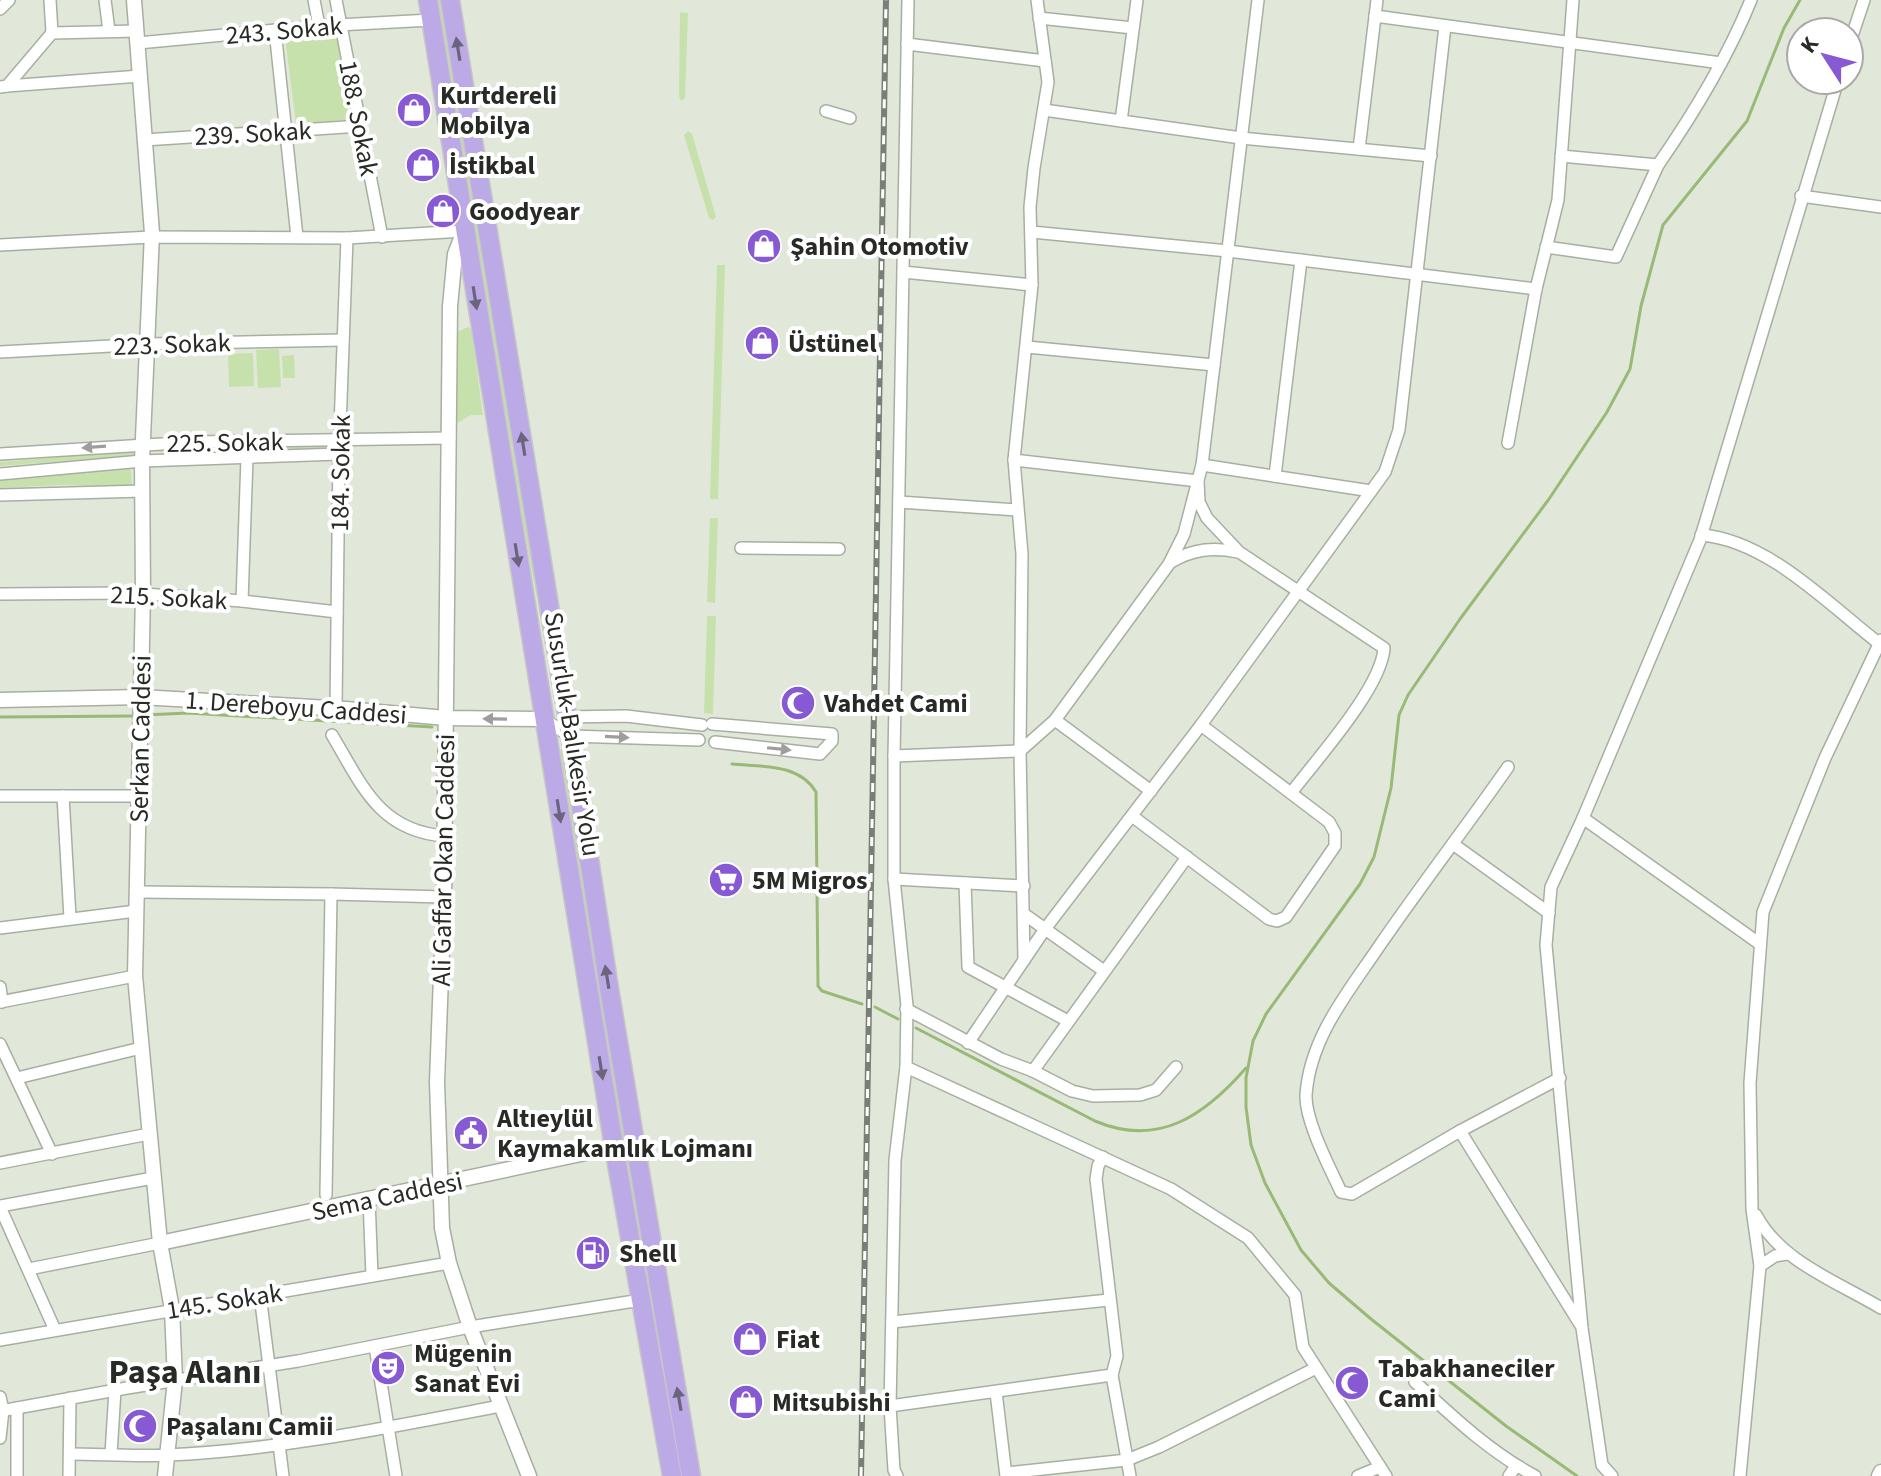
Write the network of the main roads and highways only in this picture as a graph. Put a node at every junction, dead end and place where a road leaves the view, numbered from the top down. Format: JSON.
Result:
{"nodes":[{"id":1,"x":134,"y":0,"type":"edge"},
{"id":2,"x":428,"y":0,"type":"edge"},
{"id":3,"x":450,"y":0,"type":"edge"},
{"id":4,"x":464,"y":231,"type":"junction"},
{"id":5,"x":141,"y":697,"type":"junction"},
{"id":6,"x":0,"y":700,"type":"edge"},
{"id":7,"x":446,"y":718,"type":"junction"},
{"id":8,"x":544,"y":719,"type":"junction"},
{"id":9,"x":614,"y":1147,"type":"junction"},
{"id":10,"x":440,"y":1186,"type":"junction"},
{"id":11,"x":160,"y":1243,"type":"junction"},
{"id":12,"x":165,"y":1476,"type":"edge"},
{"id":13,"x":529,"y":1476,"type":"edge"},
{"id":14,"x":672,"y":1476,"type":"edge"},
{"id":15,"x":691,"y":1476,"type":"edge"}],
"edges":[{"from":1,"to":5,"type":"main road","name":"Serkan Caddesi"},
{"from":2,"to":4,"type":"highway","name":"Susurluk-Balıkesir Yolu"},
{"from":15,"to":3,"type":"highway","name":"Susurluk-Balıkesir Yolu","one_way":true},
{"from":4,"to":7,"type":"main road","name":"Ali Gaffar Okan Caddesi"},
{"from":4,"to":8,"type":"highway","name":"Susurluk-Balıkesir Yolu","one_way":true},
{"from":5,"to":6,"type":"main road","name":"1. Dereboyu Caddesi"},
{"from":5,"to":7,"type":"main road","name":"1. Dereboyu Caddesi"},
{"from":5,"to":11,"type":"main road","name":"Serkan Caddesi"},
{"from":8,"to":7,"type":"main road","name":"1. Dereboyu Caddesi","one_way":true},
{"from":7,"to":10,"type":"main road","name":"Ali Gaffar Okan Caddesi"},
{"from":8,"to":9,"type":"highway","name":"Susurluk-Balıkesir Yolu","one_way":true},
{"from":9,"to":10,"type":"main road","name":"Sema Caddesi"},
{"from":9,"to":14,"type":"highway","name":"Susurluk-Balıkesir Yolu"},
{"from":10,"to":11,"type":"main road","name":"Sema Caddesi"},
{"from":10,"to":13,"type":"main road","name":"Ali Gaffar Okan Caddesi"},
{"from":11,"to":12,"type":"main road","name":"Serkan Caddesi"}]}
